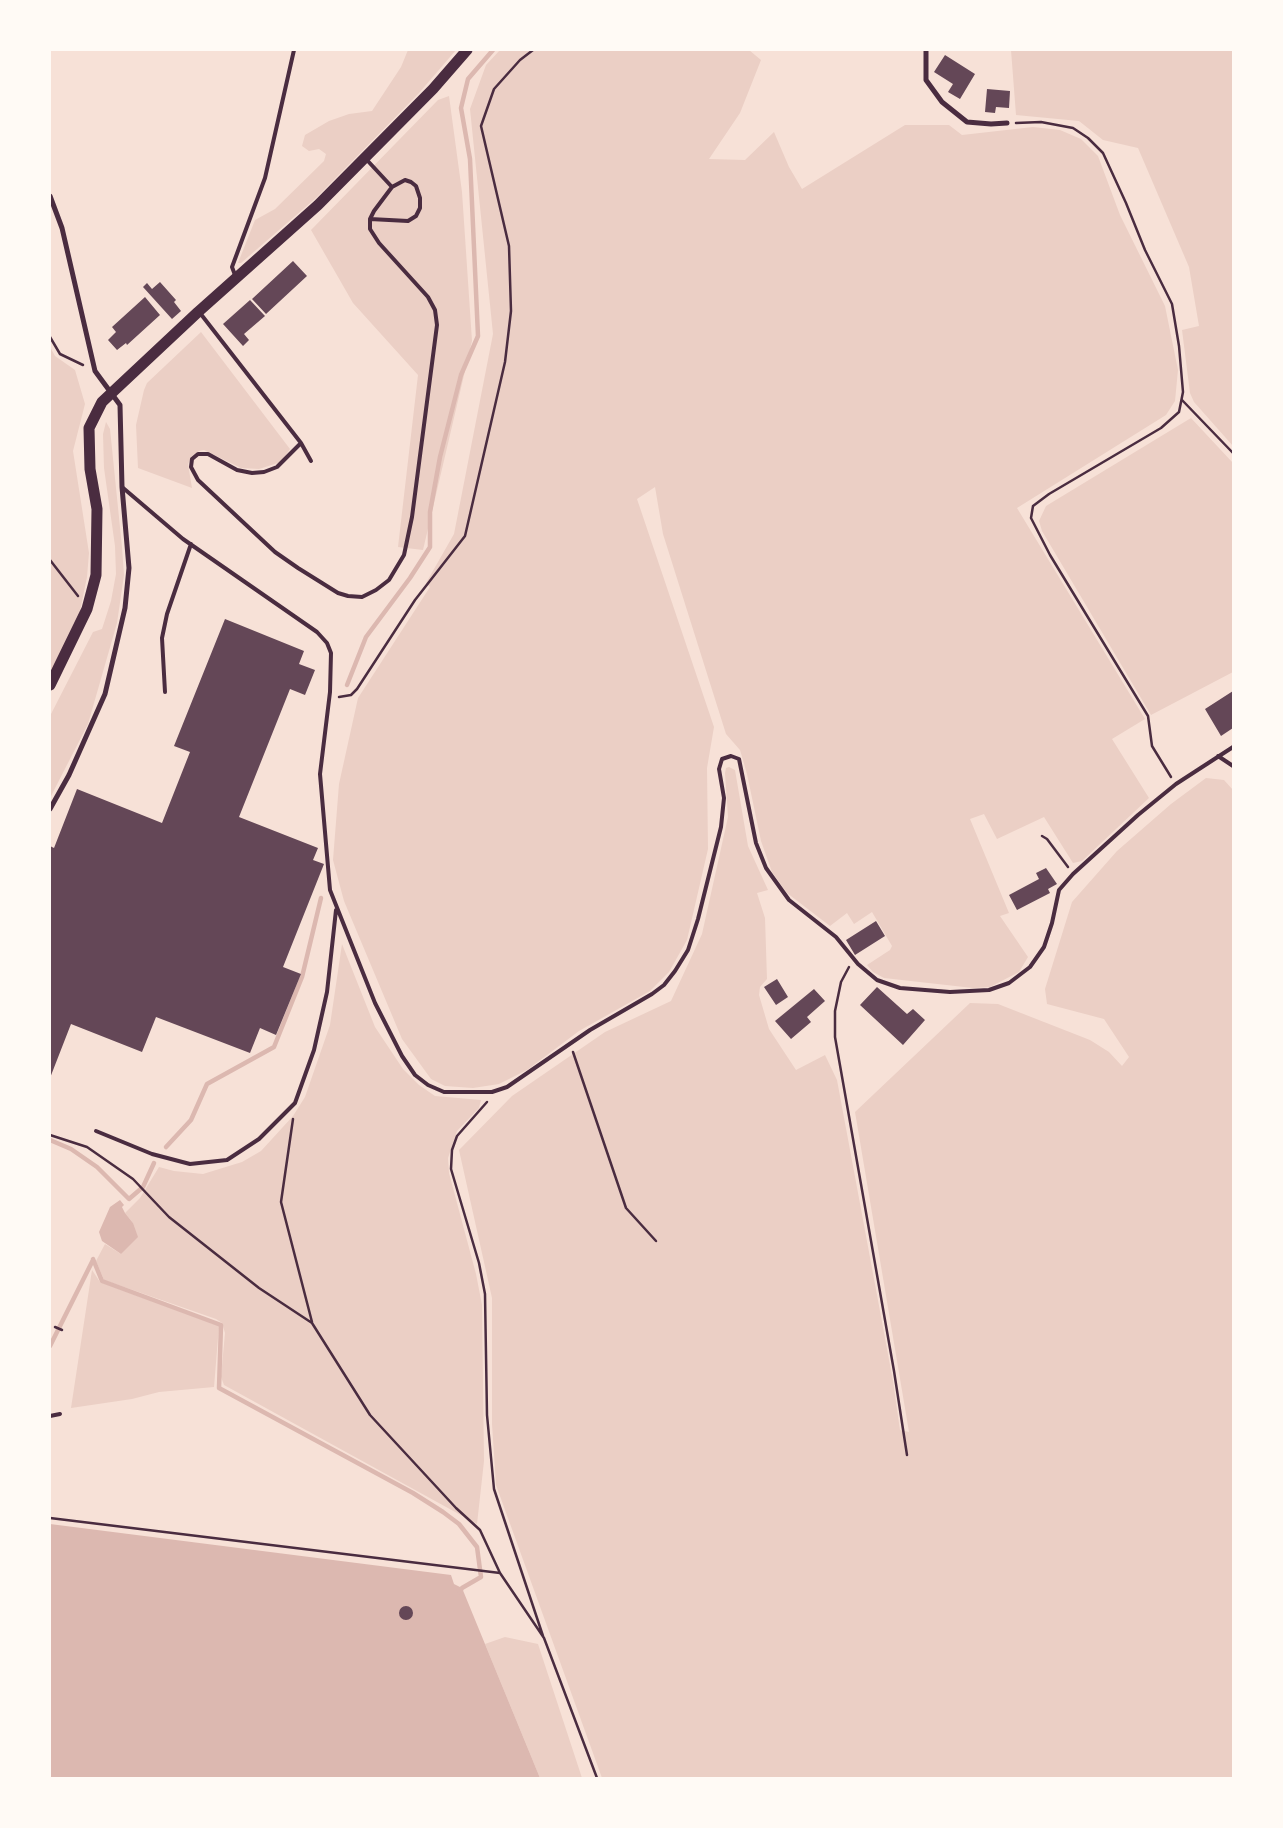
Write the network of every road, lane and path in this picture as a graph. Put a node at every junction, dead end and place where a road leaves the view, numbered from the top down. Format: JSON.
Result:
{"nodes":[{"id":1,"x":294,"y":50,"type":"edge"},
{"id":2,"x":468,"y":50,"type":"edge"},
{"id":3,"x":533,"y":50,"type":"edge"},
{"id":4,"x":926,"y":50,"type":"edge"},
{"id":5,"x":1007,"y":123,"type":"joint"},
{"id":6,"x":366,"y":159,"type":"junction"},
{"id":7,"x":392,"y":187,"type":"junction"},
{"id":8,"x":50,"y":196,"type":"edge"},
{"id":9,"x":370,"y":219,"type":"junction"},
{"id":10,"x":237,"y":278,"type":"junction"},
{"id":11,"x":198,"y":312,"type":"junction"},
{"id":12,"x":50,"y":337,"type":"edge"},
{"id":13,"x":95,"y":371,"type":"junction"},
{"id":14,"x":111,"y":392,"type":"junction"},
{"id":15,"x":1182,"y":400,"type":"junction"},
{"id":16,"x":301,"y":443,"type":"junction"},
{"id":17,"x":1233,"y":453,"type":"edge"},
{"id":18,"x":311,"y":461,"type":"dead end"},
{"id":19,"x":122,"y":487,"type":"junction"},
{"id":20,"x":190,"y":544,"type":"junction"},
{"id":21,"x":50,"y":560,"type":"edge"},
{"id":22,"x":89,"y":604,"type":"junction"},
{"id":23,"x":50,"y":685,"type":"edge"},
{"id":24,"x":166,"y":692,"type":"dead end"},
{"id":25,"x":329,"y":698,"type":"junction"},
{"id":26,"x":1233,"y":747,"type":"edge"},
{"id":27,"x":1218,"y":756,"type":"junction"},
{"id":28,"x":1233,"y":766,"type":"edge"},
{"id":29,"x":1176,"y":784,"type":"junction"},
{"id":30,"x":50,"y":810,"type":"edge"},
{"id":31,"x":1042,"y":836,"type":"dead end"},
{"id":32,"x":1073,"y":874,"type":"junction"},
{"id":33,"x":336,"y":908,"type":"junction"},
{"id":34,"x":853,"y":959,"type":"junction"},
{"id":35,"x":568,"y":1044,"type":"junction"},
{"id":36,"x":492,"y":1092,"type":"junction"},
{"id":37,"x":295,"y":1103,"type":"junction"},
{"id":38,"x":96,"y":1132,"type":"dead end"},
{"id":39,"x":50,"y":1135,"type":"edge"},
{"id":40,"x":656,"y":1241,"type":"dead end"},
{"id":41,"x":312,"y":1323,"type":"junction"},
{"id":42,"x":55,"y":1327,"type":"dead end"},
{"id":43,"x":62,"y":1330,"type":"dead end"},
{"id":44,"x":60,"y":1414,"type":"dead end"},
{"id":45,"x":50,"y":1416,"type":"edge"},
{"id":46,"x":907,"y":1455,"type":"dead end"},
{"id":47,"x":50,"y":1518,"type":"edge"},
{"id":48,"x":500,"y":1573,"type":"junction"},
{"id":49,"x":544,"y":1638,"type":"junction"},
{"id":50,"x":597,"y":1778,"type":"edge"}],
"edges":[{"from":1,"to":10,"type":"lane"},
{"from":2,"to":6,"type":"main road"},
{"from":3,"to":25,"type":"path"},
{"from":4,"to":5,"type":"street"},
{"from":5,"to":15,"type":"path"},
{"from":6,"to":7,"type":"lane"},
{"from":6,"to":10,"type":"main road"},
{"from":7,"to":9,"type":"lane"},
{"from":7,"to":9,"type":"lane"},
{"from":8,"to":13,"type":"street"},
{"from":9,"to":16,"type":"lane"},
{"from":10,"to":11,"type":"main road"},
{"from":11,"to":14,"type":"main road"},
{"from":11,"to":16,"type":"lane"},
{"from":12,"to":13,"type":"path"},
{"from":13,"to":14,"type":"street"},
{"from":14,"to":19,"type":"street"},
{"from":14,"to":22,"type":"main road"},
{"from":15,"to":17,"type":"path"},
{"from":15,"to":29,"type":"path"},
{"from":16,"to":18,"type":"lane"},
{"from":19,"to":20,"type":"lane"},
{"from":19,"to":30,"type":"street"},
{"from":20,"to":24,"type":"lane"},
{"from":20,"to":25,"type":"lane"},
{"from":21,"to":22,"type":"path"},
{"from":22,"to":23,"type":"main road"},
{"from":25,"to":33,"type":"lane"},
{"from":26,"to":27,"type":"lane"},
{"from":27,"to":28,"type":"lane"},
{"from":27,"to":29,"type":"lane"},
{"from":29,"to":32,"type":"lane"},
{"from":31,"to":32,"type":"path"},
{"from":32,"to":34,"type":"lane"},
{"from":33,"to":36,"type":"lane"},
{"from":33,"to":37,"type":"lane"},
{"from":34,"to":35,"type":"lane"},
{"from":34,"to":46,"type":"path"},
{"from":35,"to":36,"type":"lane"},
{"from":35,"to":40,"type":"path"},
{"from":36,"to":49,"type":"path"},
{"from":37,"to":38,"type":"lane"},
{"from":37,"to":41,"type":"path"},
{"from":39,"to":41,"type":"path"},
{"from":41,"to":48,"type":"path"},
{"from":42,"to":43,"type":"path"},
{"from":44,"to":45,"type":"lane"},
{"from":47,"to":48,"type":"path"},
{"from":48,"to":49,"type":"path"},
{"from":49,"to":50,"type":"path"}]}
